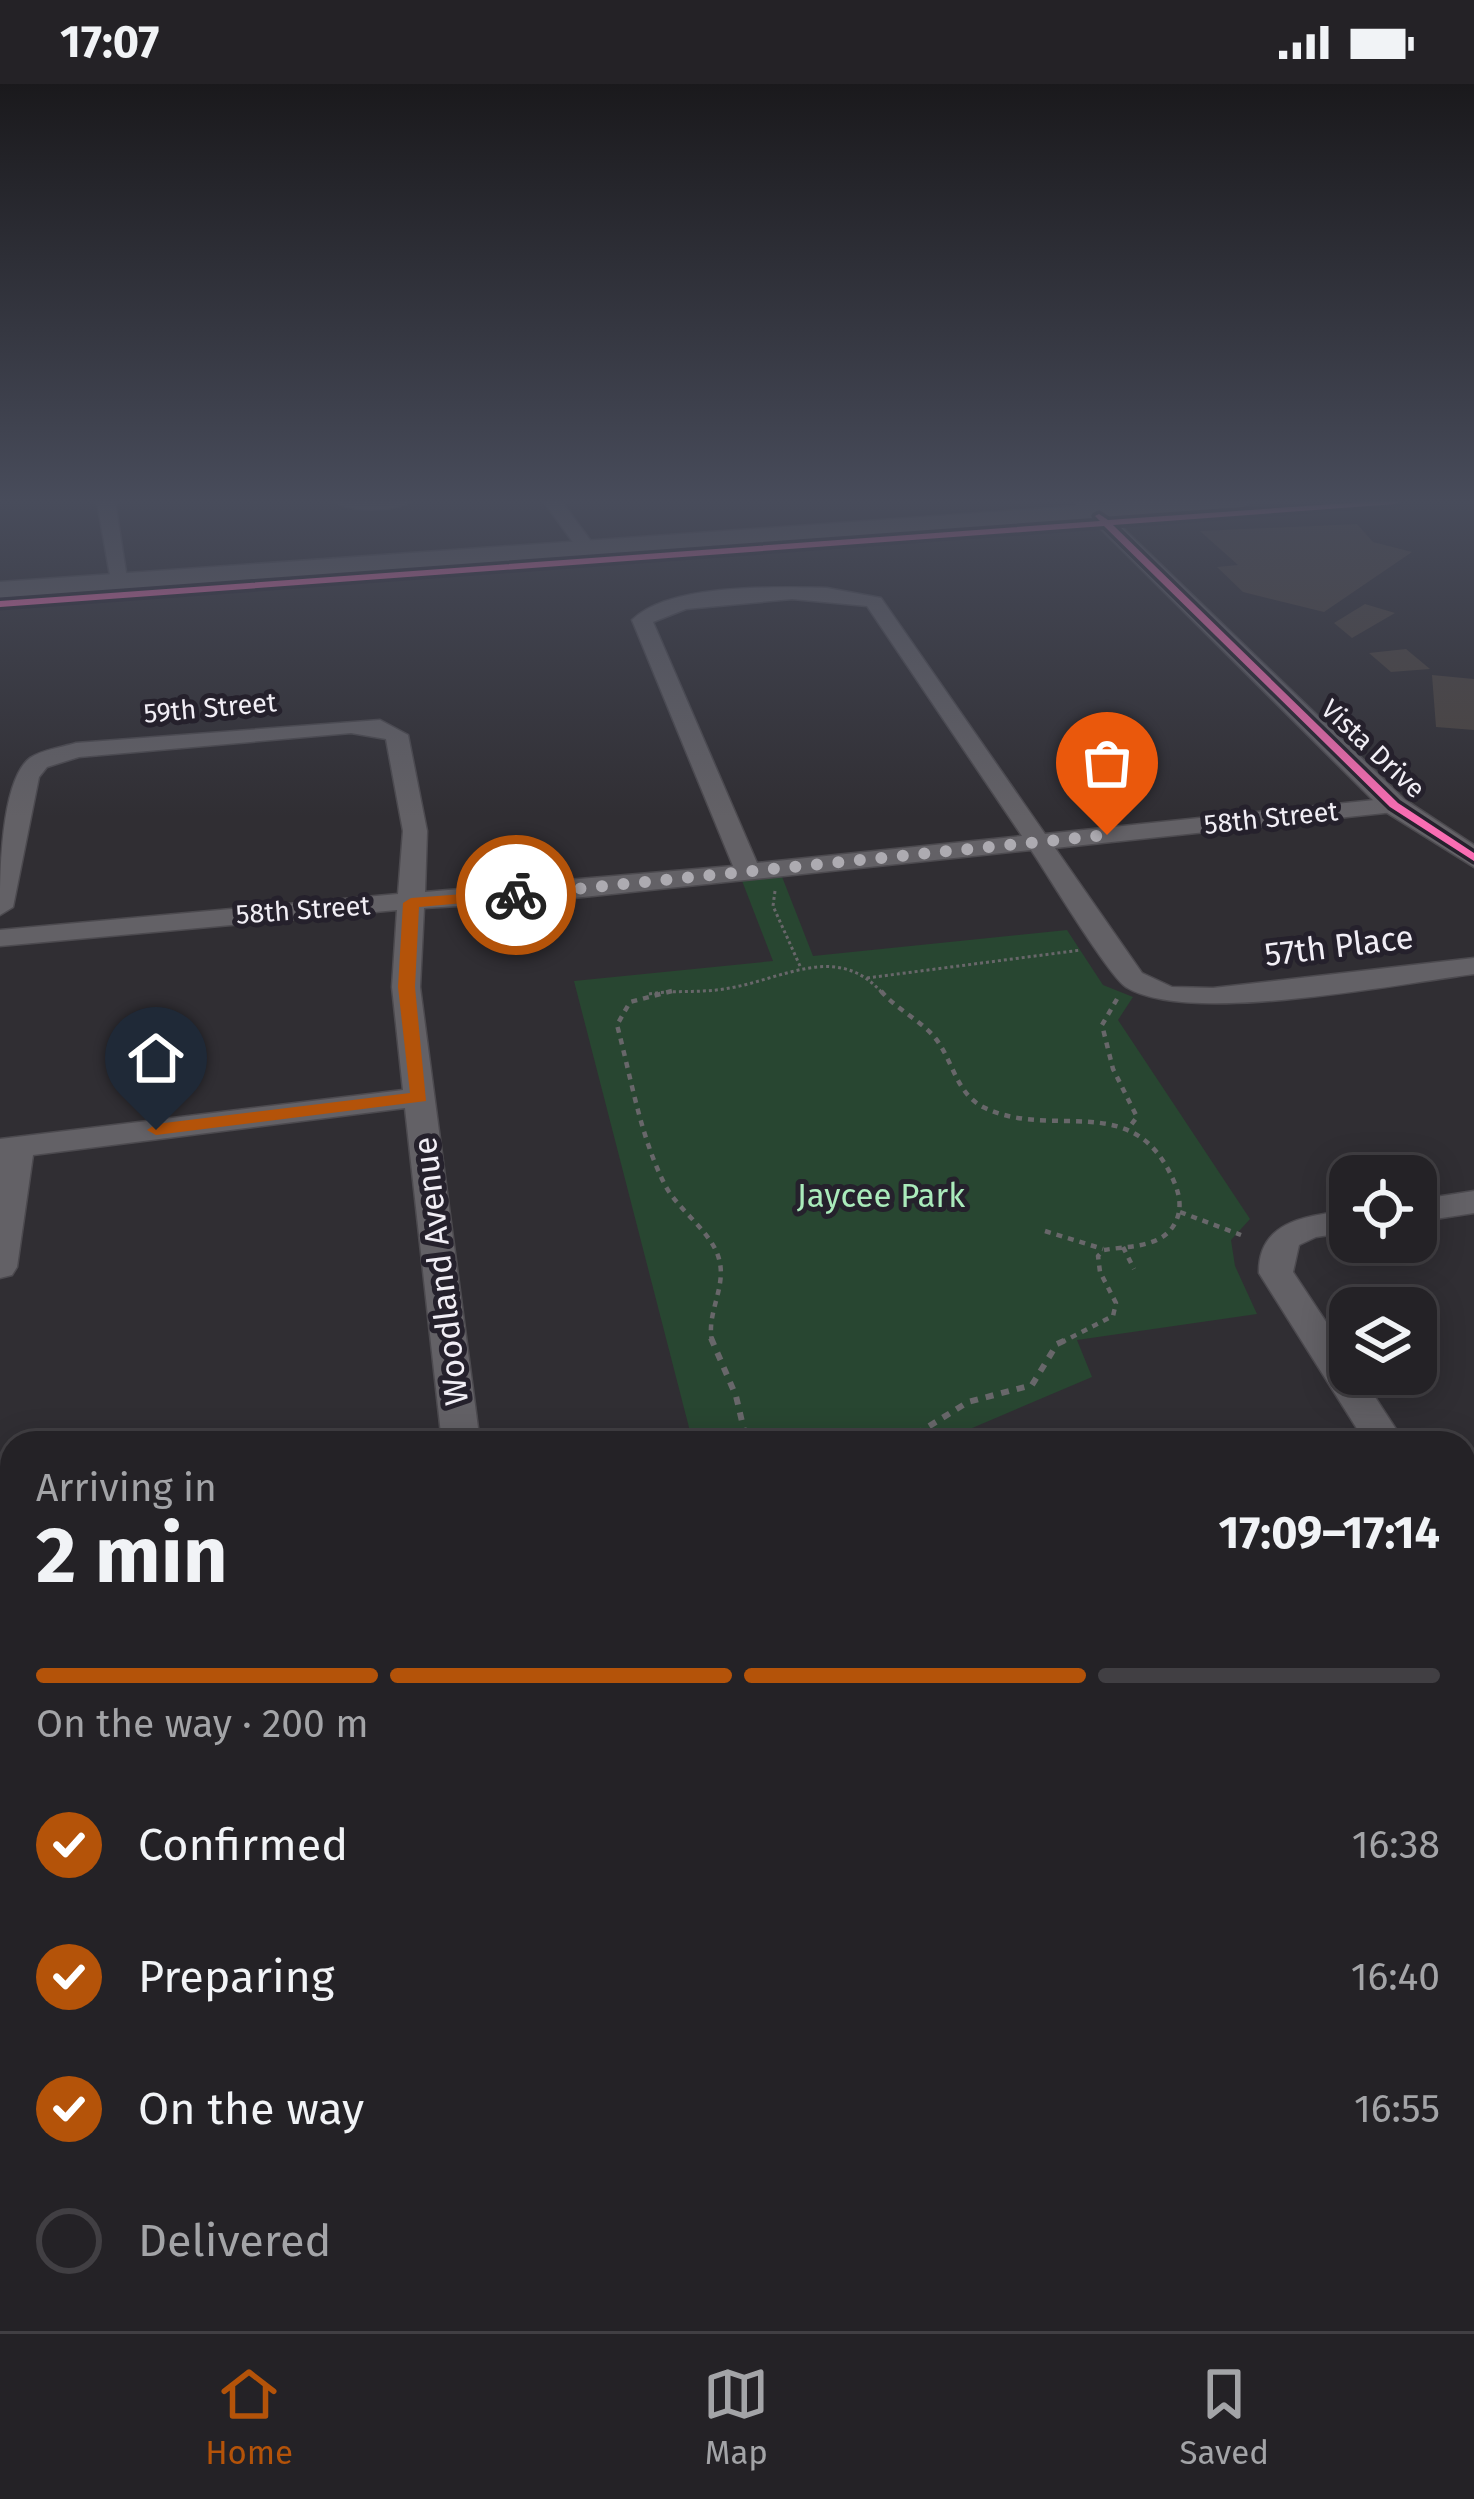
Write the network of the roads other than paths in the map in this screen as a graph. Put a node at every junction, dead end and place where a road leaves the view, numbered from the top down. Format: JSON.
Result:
{"nodes":[{"id":1,"x":663,"y":607,"type":"edge"},
{"id":2,"x":877,"y":607,"type":"edge"},
{"id":3,"x":1191,"y":607,"type":"edge"},
{"id":4,"x":402,"y":742,"type":"joint"},
{"id":5,"x":1394,"y":805,"type":"junction"},
{"id":6,"x":1038,"y":842,"type":"junction"},
{"id":7,"x":1474,"y":858,"type":"edge"},
{"id":8,"x":760,"y":871,"type":"junction"},
{"id":9,"x":411,"y":903,"type":"junction"},
{"id":10,"x":0,"y":907,"type":"edge"},
{"id":11,"x":0,"y":938,"type":"edge"},
{"id":12,"x":1474,"y":966,"type":"edge"},
{"id":13,"x":419,"y":1097,"type":"junction"},
{"id":14,"x":9,"y":1148,"type":"edge"},
{"id":15,"x":1474,"y":1202,"type":"edge"},
{"id":16,"x":1437,"y":1208,"type":"edge"},
{"id":17,"x":1329,"y":1224,"type":"edge"},
{"id":18,"x":0,"y":1268,"type":"edge"},
{"id":19,"x":460,"y":1431,"type":"edge"},
{"id":20,"x":1378,"y":1431,"type":"edge"}],
"edges":[{"from":1,"to":8,"type":"street","name":"57th Place"},
{"from":2,"to":6,"type":"street","name":"57th Place"},
{"from":3,"to":5,"type":"street","name":"Vista Drive"},
{"from":4,"to":9,"type":"street","name":"Woodland Avenue"},
{"from":4,"to":10,"type":"street","name":"59th Street"},
{"from":5,"to":6,"type":"street","name":"58th Street"},
{"from":5,"to":7,"type":"street","name":"Vista Drive"},
{"from":6,"to":8,"type":"street","name":"58th Street"},
{"from":6,"to":12,"type":"street","name":"57th Place"},
{"from":8,"to":9,"type":"street","name":"58th Street"},
{"from":9,"to":11,"type":"street","name":"58th Street"},
{"from":9,"to":13,"type":"street","name":"Woodland Avenue"},
{"from":13,"to":14,"type":"street"},
{"from":13,"to":19,"type":"street","name":"Woodland Avenue"},
{"from":14,"to":18,"type":"street"},
{"from":15,"to":16,"type":"street"},
{"from":17,"to":20,"type":"street"}]}
